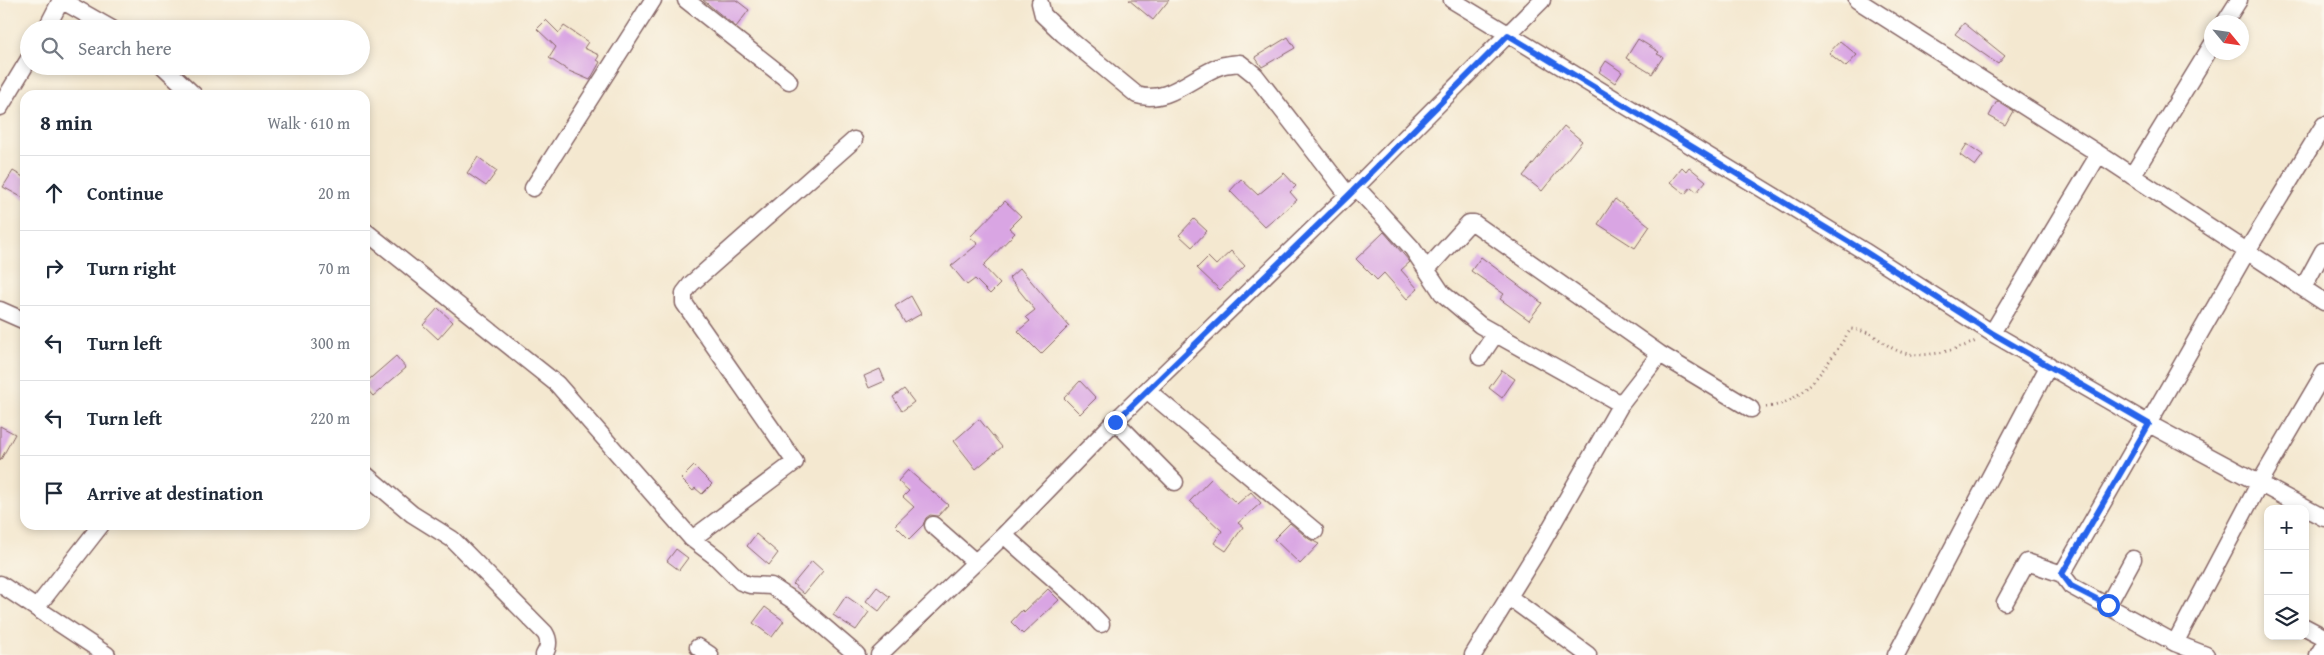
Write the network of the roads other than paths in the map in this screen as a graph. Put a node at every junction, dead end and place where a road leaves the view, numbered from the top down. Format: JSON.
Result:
{"nodes":[{"id":1,"x":61,"y":0,"type":"edge"},
{"id":2,"x":654,"y":0,"type":"edge"},
{"id":3,"x":686,"y":0,"type":"edge"},
{"id":4,"x":1452,"y":0,"type":"edge"},
{"id":5,"x":1542,"y":0,"type":"edge"},
{"id":6,"x":1856,"y":0,"type":"edge"},
{"id":7,"x":2239,"y":0,"type":"edge"},
{"id":8,"x":1040,"y":4,"type":"dead end"},
{"id":9,"x":2229,"y":15,"type":"edge"},
{"id":10,"x":51,"y":20,"type":"edge"},
{"id":11,"x":96,"y":20,"type":"edge"},
{"id":12,"x":1508,"y":35,"type":"junction"},
{"id":13,"x":2204,"y":58,"type":"edge"},
{"id":14,"x":20,"y":74,"type":"edge"},
{"id":15,"x":173,"y":75,"type":"edge"},
{"id":16,"x":789,"y":81,"type":"dead end"},
{"id":17,"x":189,"y":90,"type":"edge"},
{"id":18,"x":0,"y":107,"type":"edge"},
{"id":19,"x":2321,"y":134,"type":"edge"},
{"id":20,"x":854,"y":140,"type":"dead end"},
{"id":21,"x":2099,"y":154,"type":"junction"},
{"id":22,"x":2132,"y":176,"type":"junction"},
{"id":23,"x":533,"y":188,"type":"dead end"},
{"id":24,"x":1352,"y":191,"type":"junction"},
{"id":25,"x":370,"y":236,"type":"edge"},
{"id":26,"x":2247,"y":251,"type":"junction"},
{"id":27,"x":2323,"y":251,"type":"edge"},
{"id":28,"x":1427,"y":269,"type":"junction"},
{"id":29,"x":2303,"y":288,"type":"junction"},
{"id":30,"x":2324,"y":302,"type":"edge"},
{"id":31,"x":0,"y":310,"type":"edge"},
{"id":32,"x":20,"y":319,"type":"edge"},
{"id":33,"x":1496,"y":333,"type":"junction"},
{"id":34,"x":1992,"y":333,"type":"junction"},
{"id":35,"x":1660,"y":354,"type":"junction"},
{"id":36,"x":1480,"y":357,"type":"dead end"},
{"id":37,"x":2048,"y":365,"type":"junction"},
{"id":38,"x":2324,"y":373,"type":"edge"},
{"id":39,"x":1148,"y":391,"type":"junction"},
{"id":40,"x":1620,"y":404,"type":"junction"},
{"id":41,"x":1751,"y":409,"type":"road end"},
{"id":42,"x":1115,"y":422,"type":"junction"},
{"id":43,"x":2149,"y":424,"type":"junction"},
{"id":44,"x":370,"y":478,"type":"edge"},
{"id":45,"x":1175,"y":482,"type":"dead end"},
{"id":46,"x":2259,"y":484,"type":"junction"},
{"id":47,"x":2324,"y":518,"type":"edge"},
{"id":48,"x":934,"y":526,"type":"dead end"},
{"id":49,"x":97,"y":530,"type":"edge"},
{"id":50,"x":1315,"y":531,"type":"dead end"},
{"id":51,"x":1004,"y":535,"type":"junction"},
{"id":52,"x":692,"y":539,"type":"junction"},
{"id":53,"x":2133,"y":559,"type":"dead end"},
{"id":54,"x":975,"y":562,"type":"junction"},
{"id":55,"x":2062,"y":574,"type":"junction"},
{"id":56,"x":0,"y":584,"type":"edge"},
{"id":57,"x":1509,"y":597,"type":"junction"},
{"id":58,"x":2005,"y":602,"type":"dead end"},
{"id":59,"x":2108,"y":605,"type":"junction"},
{"id":60,"x":37,"y":607,"type":"junction"},
{"id":61,"x":1101,"y":624,"type":"dead end"},
{"id":62,"x":2309,"y":629,"type":"edge"},
{"id":63,"x":2324,"y":637,"type":"edge"},
{"id":64,"x":2175,"y":643,"type":"junction"},
{"id":65,"x":2324,"y":646,"type":"edge"},
{"id":66,"x":106,"y":655,"type":"edge"},
{"id":67,"x":544,"y":655,"type":"edge"},
{"id":68,"x":857,"y":655,"type":"edge"},
{"id":69,"x":879,"y":655,"type":"edge"},
{"id":70,"x":1474,"y":655,"type":"edge"},
{"id":71,"x":1588,"y":655,"type":"edge"},
{"id":72,"x":1896,"y":655,"type":"edge"},
{"id":73,"x":2206,"y":655,"type":"edge"},
{"id":74,"x":2318,"y":655,"type":"edge"}],
"edges":[{"from":1,"to":10,"type":"street"},
{"from":1,"to":11,"type":"street"},
{"from":2,"to":23,"type":"street"},
{"from":3,"to":16,"type":"street"},
{"from":4,"to":12,"type":"street"},
{"from":5,"to":12,"type":"street"},
{"from":6,"to":21,"type":"street"},
{"from":7,"to":9,"type":"street"},
{"from":8,"to":24,"type":"street"},
{"from":12,"to":24,"type":"street"},
{"from":12,"to":34,"type":"street"},
{"from":13,"to":22,"type":"street"},
{"from":14,"to":18,"type":"street"},
{"from":15,"to":17,"type":"street"},
{"from":19,"to":26,"type":"street"},
{"from":20,"to":52,"type":"street"},
{"from":21,"to":22,"type":"street"},
{"from":21,"to":34,"type":"street"},
{"from":22,"to":26,"type":"street"},
{"from":24,"to":28,"type":"street"},
{"from":24,"to":39,"type":"street"},
{"from":25,"to":52,"type":"street"},
{"from":26,"to":29,"type":"street"},
{"from":26,"to":43,"type":"street"},
{"from":27,"to":29,"type":"street"},
{"from":28,"to":33,"type":"street"},
{"from":28,"to":35,"type":"street"},
{"from":29,"to":30,"type":"street"},
{"from":31,"to":32,"type":"street"},
{"from":33,"to":36,"type":"street"},
{"from":33,"to":40,"type":"street"},
{"from":34,"to":37,"type":"street"},
{"from":35,"to":40,"type":"street"},
{"from":35,"to":41,"type":"street"},
{"from":37,"to":43,"type":"street"},
{"from":37,"to":72,"type":"street"},
{"from":38,"to":46,"type":"street"},
{"from":39,"to":42,"type":"street"},
{"from":39,"to":50,"type":"street"},
{"from":40,"to":57,"type":"street"},
{"from":42,"to":45,"type":"street"},
{"from":42,"to":51,"type":"street"},
{"from":43,"to":46,"type":"street"},
{"from":43,"to":55,"type":"street"},
{"from":44,"to":67,"type":"street"},
{"from":46,"to":47,"type":"street"},
{"from":46,"to":64,"type":"street"},
{"from":48,"to":54,"type":"street"},
{"from":49,"to":60,"type":"street"},
{"from":51,"to":54,"type":"street"},
{"from":51,"to":61,"type":"street"},
{"from":52,"to":68,"type":"street"},
{"from":53,"to":59,"type":"street"},
{"from":54,"to":69,"type":"street"},
{"from":55,"to":58,"type":"street"},
{"from":55,"to":59,"type":"street"},
{"from":56,"to":60,"type":"street"},
{"from":57,"to":70,"type":"street"},
{"from":57,"to":71,"type":"street"},
{"from":59,"to":64,"type":"street"},
{"from":60,"to":66,"type":"street"},
{"from":62,"to":63,"type":"street"},
{"from":64,"to":73,"type":"street"},
{"from":65,"to":74,"type":"street"}]}
